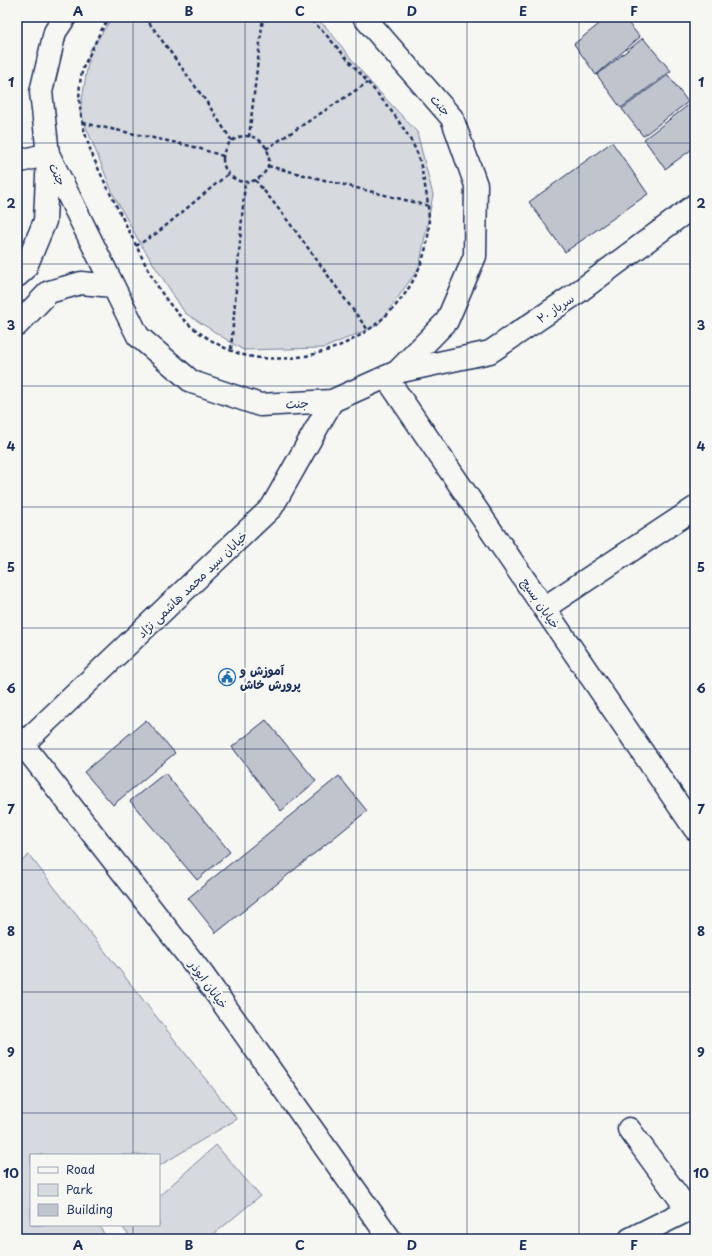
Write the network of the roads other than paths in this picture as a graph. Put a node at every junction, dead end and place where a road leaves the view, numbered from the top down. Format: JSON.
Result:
{"nodes":[{"id":1,"x":65,"y":17,"type":"edge"},
{"id":2,"x":364,"y":17,"type":"edge"},
{"id":3,"x":48,"y":154,"type":"junction"},
{"id":4,"x":17,"y":162,"type":"edge"},
{"id":5,"x":695,"y":205,"type":"edge"},
{"id":6,"x":17,"y":276,"type":"edge"},
{"id":7,"x":113,"y":286,"type":"junction"},
{"id":8,"x":17,"y":325,"type":"edge"},
{"id":9,"x":392,"y":374,"type":"junction"},
{"id":10,"x":332,"y":401,"type":"junction"},
{"id":11,"x":695,"y":508,"type":"edge"},
{"id":12,"x":544,"y":608,"type":"junction"},
{"id":13,"x":20,"y":741,"type":"edge"},
{"id":14,"x":695,"y":829,"type":"edge"},
{"id":15,"x":629,"y":1129,"type":"dead end"},
{"id":16,"x":390,"y":1239,"type":"edge"},
{"id":17,"x":630,"y":1239,"type":"edge"}],
"edges":[{"from":1,"to":3,"type":"street","name":"جنت"},
{"from":2,"to":9,"type":"street","name":"جنت"},
{"from":3,"to":4,"type":"street"},
{"from":3,"to":6,"type":"street"},
{"from":3,"to":7,"type":"street","name":"جنت"},
{"from":5,"to":9,"type":"street","name":"سرباز ۲۰"},
{"from":7,"to":8,"type":"street"},
{"from":7,"to":10,"type":"street","name":"جنت"},
{"from":9,"to":10,"type":"street","name":"جنت"},
{"from":9,"to":12,"type":"street","name":"خیابان بسیج"},
{"from":10,"to":13,"type":"street","name":"خیابان سید محمد هاشمی نژاد"},
{"from":11,"to":12,"type":"street"},
{"from":12,"to":14,"type":"street","name":"خیابان بسیج"},
{"from":13,"to":16,"type":"street","name":"خیابان ابوذر"},
{"from":15,"to":17,"type":"street"}]}
